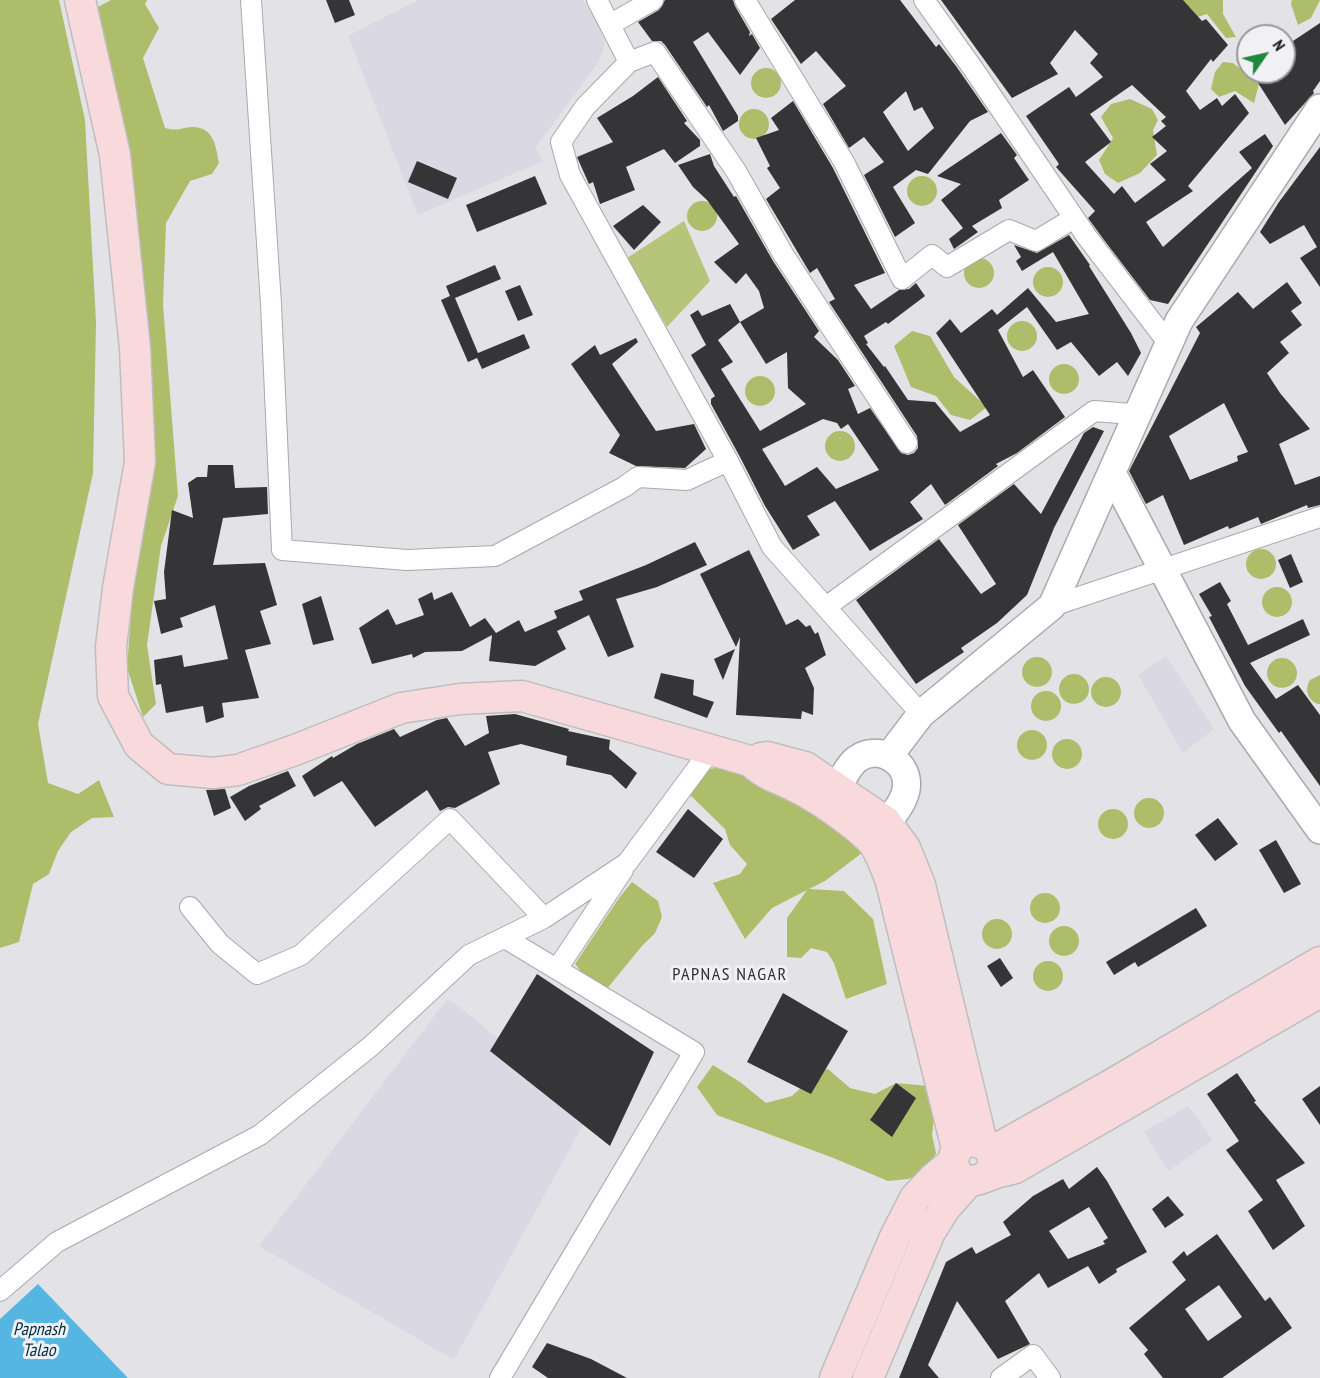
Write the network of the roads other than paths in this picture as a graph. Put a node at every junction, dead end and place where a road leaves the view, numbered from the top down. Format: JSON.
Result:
{"nodes":[{"id":1,"x":80,"y":0,"type":"edge"},
{"id":2,"x":251,"y":0,"type":"edge"},
{"id":3,"x":597,"y":0,"type":"edge"},
{"id":4,"x":653,"y":0,"type":"edge"},
{"id":5,"x":745,"y":0,"type":"edge"},
{"id":6,"x":924,"y":0,"type":"edge"},
{"id":7,"x":611,"y":24,"type":"junction"},
{"id":8,"x":629,"y":63,"type":"junction"},
{"id":9,"x":1317,"y":121,"type":"edge"},
{"id":10,"x":1074,"y":218,"type":"junction"},
{"id":11,"x":1169,"y":344,"type":"junction"},
{"id":12,"x":1131,"y":414,"type":"dead end"},
{"id":13,"x":907,"y":442,"type":"dead end"},
{"id":14,"x":728,"y":462,"type":"junction"},
{"id":15,"x":1112,"y":473,"type":"junction"},
{"id":16,"x":1320,"y":517,"type":"edge"},
{"id":17,"x":1163,"y":569,"type":"junction"},
{"id":18,"x":1052,"y":606,"type":"junction"},
{"id":19,"x":826,"y":607,"type":"junction"},
{"id":20,"x":921,"y":714,"type":"junction"},
{"id":21,"x":710,"y":751,"type":"junction"},
{"id":22,"x":889,"y":756,"type":"junction"},
{"id":23,"x":834,"y":798,"type":"junction"},
{"id":24,"x":1320,"y":830,"type":"edge"},
{"id":25,"x":878,"y":832,"type":"junction"},
{"id":26,"x":627,"y":863,"type":"junction"},
{"id":27,"x":190,"y":907,"type":"dead end"},
{"id":28,"x":544,"y":918,"type":"junction"},
{"id":29,"x":505,"y":938,"type":"junction"},
{"id":30,"x":1320,"y":962,"type":"edge"},
{"id":31,"x":557,"y":969,"type":"junction"},
{"id":32,"x":1320,"y":992,"type":"edge"},
{"id":33,"x":1189,"y":1053,"type":"junction"},
{"id":34,"x":973,"y":1161,"type":"junction"},
{"id":35,"x":0,"y":1291,"type":"edge"},
{"id":36,"x":840,"y":1367,"type":"edge"},
{"id":37,"x":871,"y":1377,"type":"edge"},
{"id":38,"x":500,"y":1378,"type":"edge"},
{"id":39,"x":1001,"y":1378,"type":"edge"},
{"id":40,"x":1050,"y":1378,"type":"edge"}],
"edges":[{"from":1,"to":21,"type":"main road"},
{"from":2,"to":14,"type":"street"},
{"from":3,"to":7,"type":"street"},
{"from":4,"to":7,"type":"street"},
{"from":5,"to":10,"type":"street"},
{"from":6,"to":10,"type":"street"},
{"from":7,"to":8,"type":"street"},
{"from":8,"to":13,"type":"street"},
{"from":8,"to":14,"type":"street"},
{"from":9,"to":11,"type":"street"},
{"from":10,"to":11,"type":"street"},
{"from":11,"to":15,"type":"street"},
{"from":12,"to":19,"type":"street"},
{"from":14,"to":19,"type":"street"},
{"from":15,"to":17,"type":"street"},
{"from":15,"to":18,"type":"street"},
{"from":16,"to":17,"type":"street"},
{"from":17,"to":18,"type":"street"},
{"from":17,"to":24,"type":"street"},
{"from":18,"to":20,"type":"street"},
{"from":19,"to":20,"type":"street"},
{"from":20,"to":22,"type":"street"},
{"from":21,"to":23,"type":"main road"},
{"from":21,"to":26,"type":"street"},
{"from":22,"to":23,"type":"street"},
{"from":22,"to":25,"type":"street"},
{"from":23,"to":25,"type":"main road"},
{"from":25,"to":34,"type":"main road"},
{"from":26,"to":28,"type":"street"},
{"from":26,"to":31,"type":"street"},
{"from":27,"to":28,"type":"street"},
{"from":28,"to":29,"type":"street"},
{"from":29,"to":31,"type":"street"},
{"from":29,"to":35,"type":"street"},
{"from":30,"to":33,"type":"main road"},
{"from":31,"to":38,"type":"street"},
{"from":32,"to":33,"type":"main road"},
{"from":33,"to":34,"type":"main road"},
{"from":34,"to":36,"type":"main road"},
{"from":34,"to":37,"type":"main road"},
{"from":36,"to":37,"type":"street"},
{"from":39,"to":40,"type":"street"}]}
